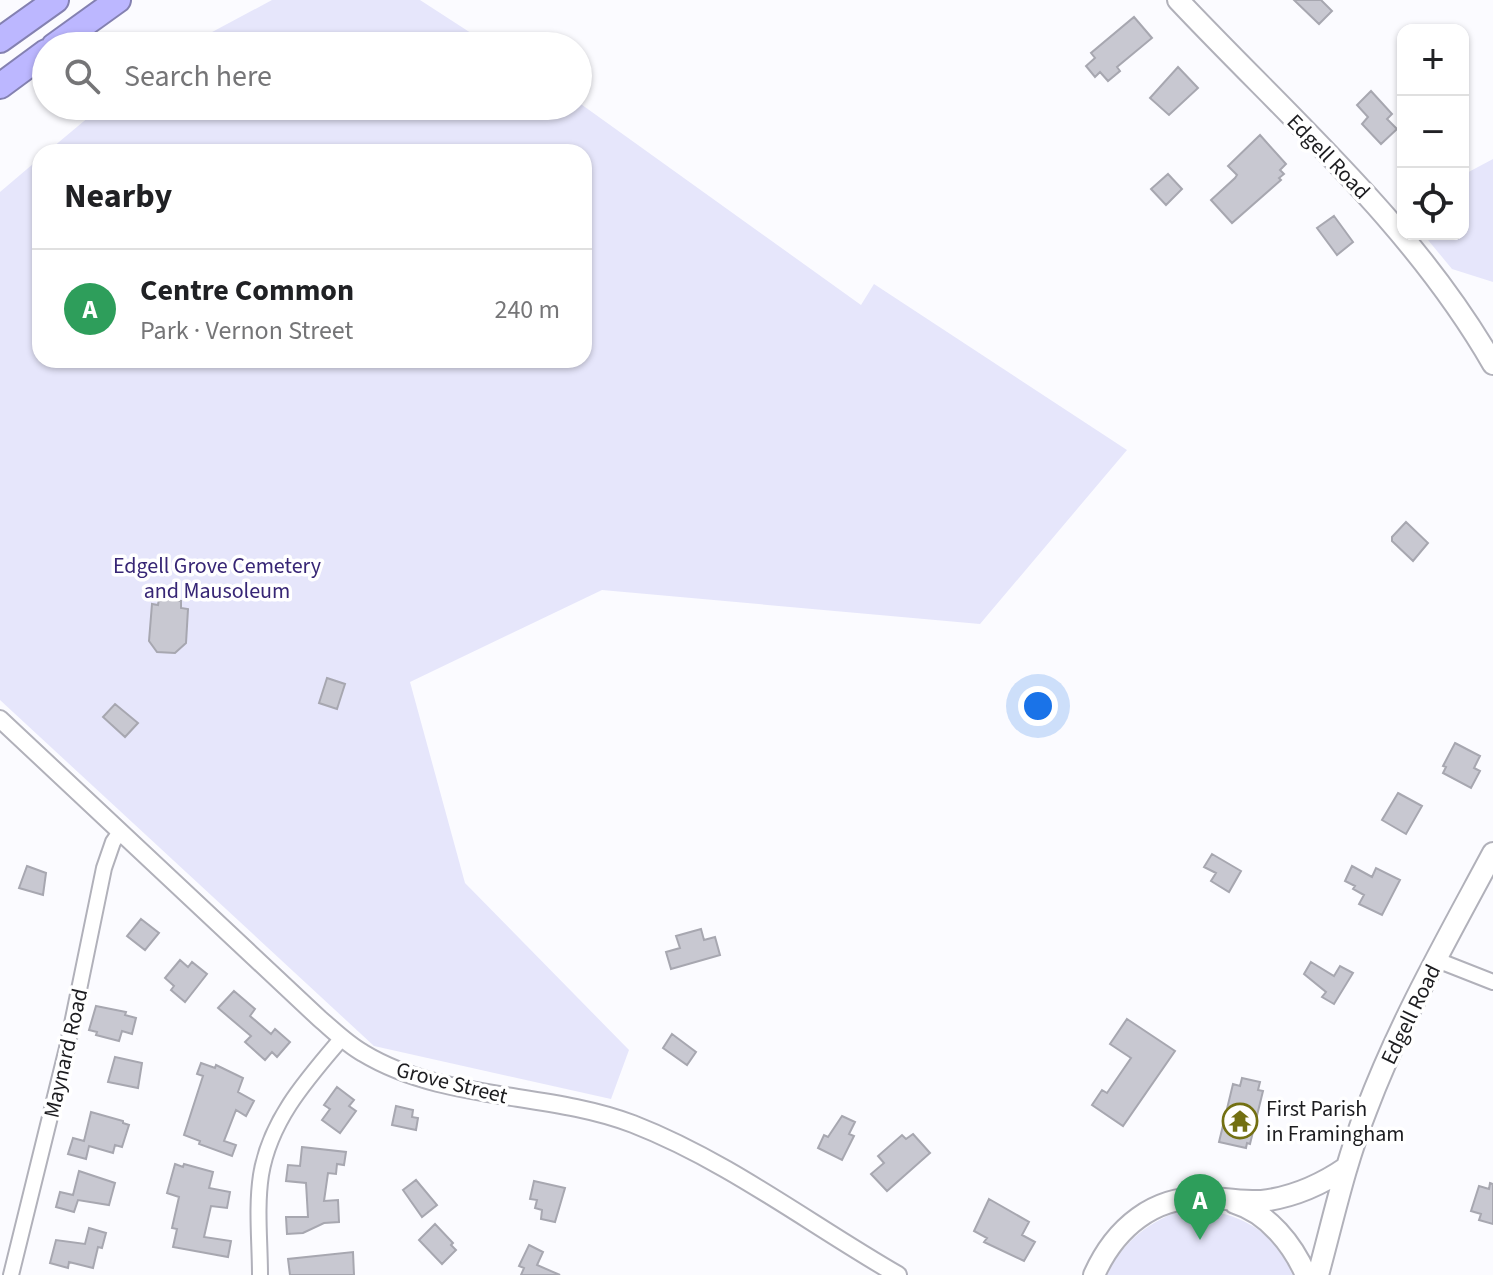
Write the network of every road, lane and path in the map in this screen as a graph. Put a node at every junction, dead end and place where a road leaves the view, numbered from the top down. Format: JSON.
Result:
{"nodes":[{"id":1,"x":56,"y":0,"type":"edge"},
{"id":2,"x":118,"y":0,"type":"edge"},
{"id":3,"x":1178,"y":0,"type":"edge"},
{"id":4,"x":73,"y":32,"type":"edge"},
{"id":5,"x":0,"y":40,"type":"edge"},
{"id":6,"x":32,"y":62,"type":"edge"},
{"id":7,"x":0,"y":86,"type":"edge"},
{"id":8,"x":1493,"y":364,"type":"edge"},
{"id":9,"x":0,"y":719,"type":"edge"},
{"id":10,"x":120,"y":832,"type":"junction"},
{"id":11,"x":1493,"y":853,"type":"edge"},
{"id":12,"x":1437,"y":960,"type":"junction"},
{"id":13,"x":1493,"y":982,"type":"edge"},
{"id":14,"x":342,"y":1038,"type":"junction"},
{"id":15,"x":1347,"y":1167,"type":"junction"},
{"id":16,"x":1224,"y":1199,"type":"junction"},
{"id":17,"x":11,"y":1275,"type":"edge"},
{"id":18,"x":260,"y":1275,"type":"edge"},
{"id":19,"x":898,"y":1275,"type":"edge"},
{"id":20,"x":1094,"y":1275,"type":"edge"},
{"id":21,"x":1306,"y":1275,"type":"edge"},
{"id":22,"x":1318,"y":1275,"type":"edge"}],
"edges":[{"from":1,"to":5,"type":"highway"},
{"from":2,"to":4,"type":"highway"},
{"from":3,"to":8,"type":"main road","name":"Edgell Road"},
{"from":6,"to":7,"type":"highway"},
{"from":9,"to":10,"type":"street","name":"Grove Street"},
{"from":10,"to":14,"type":"street","name":"Grove Street"},
{"from":10,"to":17,"type":"street","name":"Maynard Road"},
{"from":11,"to":12,"type":"main road","name":"Edgell Road"},
{"from":12,"to":13,"type":"street"},
{"from":12,"to":15,"type":"main road","name":"Edgell Road"},
{"from":14,"to":18,"type":"street"},
{"from":14,"to":19,"type":"street","name":"Grove Street"},
{"from":15,"to":16,"type":"main road"},
{"from":15,"to":22,"type":"main road","name":"Edgell Road"},
{"from":16,"to":20,"type":"main road"},
{"from":16,"to":21,"type":"main road"}]}
